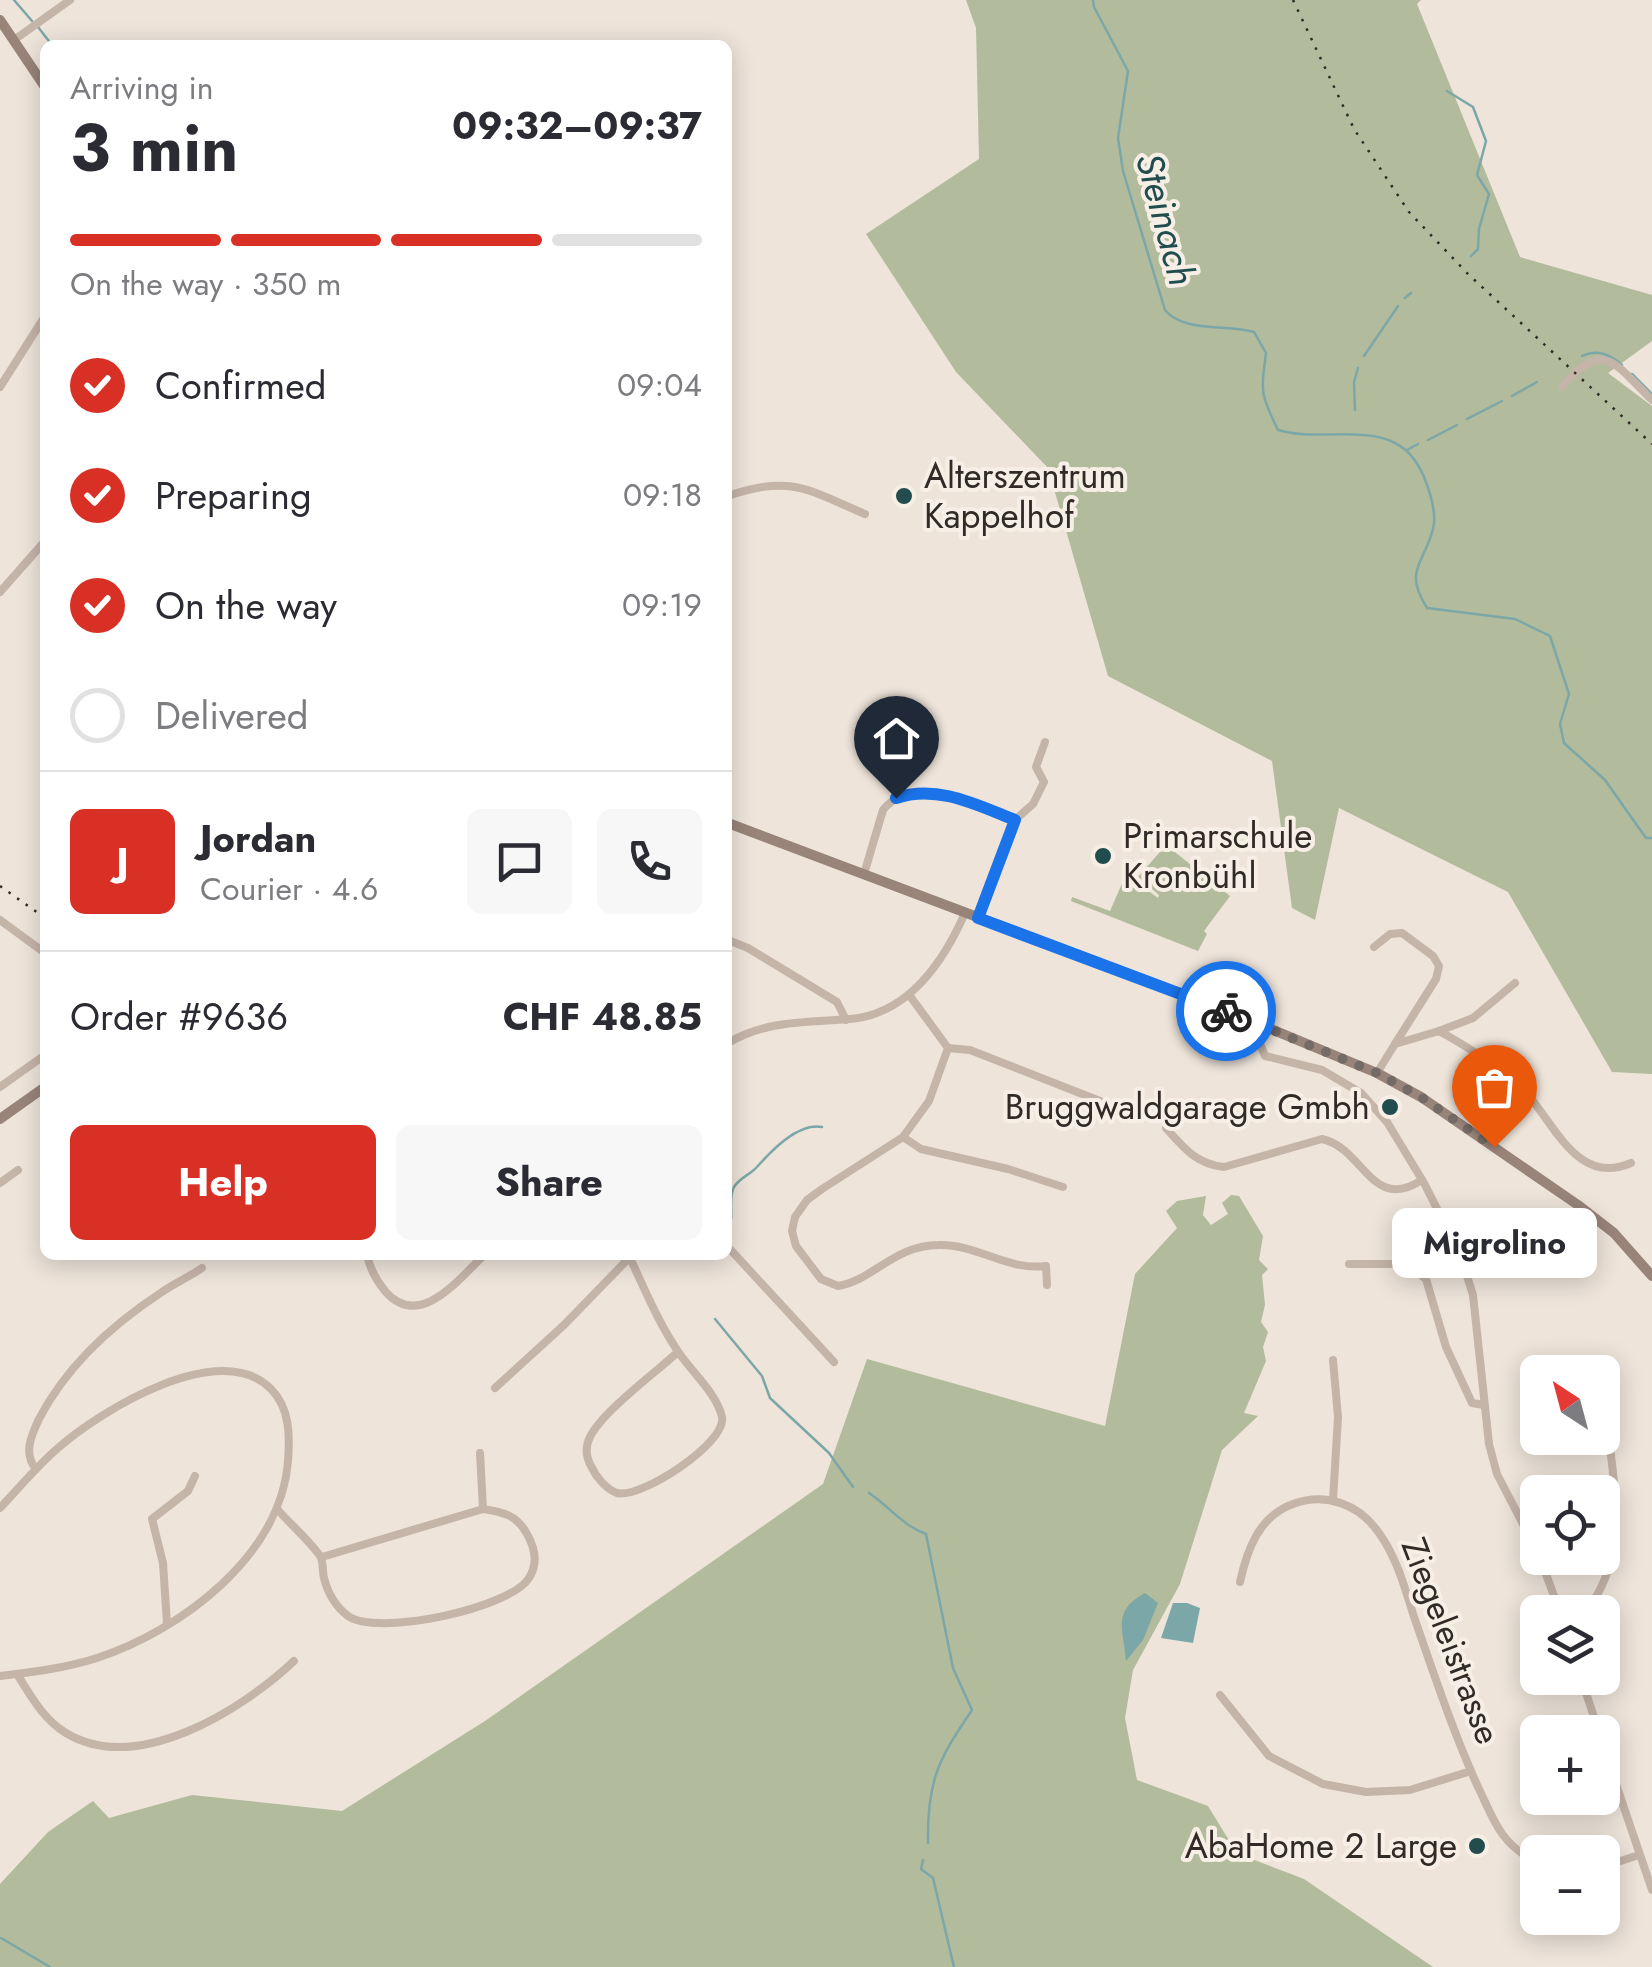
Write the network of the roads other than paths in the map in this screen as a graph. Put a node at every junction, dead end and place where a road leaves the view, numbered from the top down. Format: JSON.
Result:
{"nodes":[{"id":1,"x":70,"y":0,"type":"edge"},
{"id":2,"x":0,"y":20,"type":"edge"},
{"id":3,"x":14,"y":40,"type":"junction"},
{"id":4,"x":40,"y":79,"type":"edge"},
{"id":5,"x":40,"y":324,"type":"edge"},
{"id":6,"x":0,"y":387,"type":"edge"},
{"id":7,"x":1562,"y":388,"type":"dead end"},
{"id":8,"x":1652,"y":400,"type":"edge"},
{"id":9,"x":732,"y":495,"type":"edge"},
{"id":10,"x":865,"y":514,"type":"dead end"},
{"id":11,"x":40,"y":547,"type":"edge"},
{"id":12,"x":0,"y":592,"type":"edge"},
{"id":13,"x":1046,"y":742,"type":"dead end"},
{"id":14,"x":1015,"y":820,"type":"junction"},
{"id":15,"x":732,"y":825,"type":"edge"},
{"id":16,"x":864,"y":874,"type":"junction"},
{"id":17,"x":965,"y":913,"type":"junction"},
{"id":18,"x":978,"y":918,"type":"junction"},
{"id":19,"x":0,"y":920,"type":"edge"},
{"id":20,"x":732,"y":942,"type":"edge"},
{"id":21,"x":1374,"y":947,"type":"dead end"},
{"id":22,"x":40,"y":948,"type":"edge"},
{"id":23,"x":1515,"y":983,"type":"dead end"},
{"id":24,"x":910,"y":996,"type":"junction"},
{"id":25,"x":846,"y":1020,"type":"junction"},
{"id":26,"x":1263,"y":1026,"type":"junction"},
{"id":27,"x":1439,"y":1031,"type":"junction"},
{"id":28,"x":732,"y":1041,"type":"edge"},
{"id":29,"x":1394,"y":1044,"type":"junction"},
{"id":30,"x":948,"y":1048,"type":"junction"},
{"id":31,"x":40,"y":1058,"type":"edge"},
{"id":32,"x":1377,"y":1073,"type":"junction"},
{"id":33,"x":2,"y":1082,"type":"edge"},
{"id":34,"x":40,"y":1090,"type":"edge"},
{"id":35,"x":1123,"y":1110,"type":"dead end"},
{"id":36,"x":0,"y":1119,"type":"edge"},
{"id":37,"x":1166,"y":1128,"type":"dead end"},
{"id":38,"x":903,"y":1138,"type":"junction"},
{"id":39,"x":1632,"y":1163,"type":"dead end"},
{"id":40,"x":18,"y":1170,"type":"dead end"},
{"id":41,"x":1422,"y":1180,"type":"junction"},
{"id":42,"x":0,"y":1183,"type":"edge"},
{"id":43,"x":1063,"y":1187,"type":"dead end"},
{"id":44,"x":732,"y":1251,"type":"edge"},
{"id":45,"x":369,"y":1260,"type":"edge"},
{"id":46,"x":479,"y":1260,"type":"edge"},
{"id":47,"x":627,"y":1260,"type":"edge"},
{"id":48,"x":633,"y":1260,"type":"edge"},
{"id":49,"x":1349,"y":1264,"type":"dead end"},
{"id":50,"x":202,"y":1268,"type":"dead end"},
{"id":51,"x":1652,"y":1276,"type":"edge"},
{"id":52,"x":1047,"y":1285,"type":"dead end"},
{"id":53,"x":678,"y":1352,"type":"junction"},
{"id":54,"x":1333,"y":1360,"type":"dead end"},
{"id":55,"x":834,"y":1362,"type":"dead end"},
{"id":56,"x":495,"y":1388,"type":"dead end"},
{"id":57,"x":1484,"y":1405,"type":"junction"},
{"id":58,"x":480,"y":1452,"type":"dead end"},
{"id":59,"x":1611,"y":1455,"type":"edge"},
{"id":60,"x":36,"y":1469,"type":"junction"},
{"id":61,"x":196,"y":1476,"type":"dead end"},
{"id":62,"x":1333,"y":1500,"type":"junction"},
{"id":63,"x":0,"y":1508,"type":"edge"},
{"id":64,"x":278,"y":1510,"type":"junction"},
{"id":65,"x":483,"y":1510,"type":"junction"},
{"id":66,"x":1520,"y":1519,"type":"edge"},
{"id":67,"x":322,"y":1558,"type":"junction"},
{"id":68,"x":1240,"y":1582,"type":"dead end"},
{"id":69,"x":1596,"y":1595,"type":"edge"},
{"id":70,"x":166,"y":1624,"type":"junction"},
{"id":71,"x":294,"y":1661,"type":"dead end"},
{"id":72,"x":17,"y":1674,"type":"junction"},
{"id":73,"x":0,"y":1676,"type":"edge"},
{"id":74,"x":1220,"y":1695,"type":"dead end"},
{"id":75,"x":1471,"y":1772,"type":"junction"},
{"id":76,"x":1620,"y":1797,"type":"edge"},
{"id":77,"x":1520,"y":1849,"type":"edge"},
{"id":78,"x":1639,"y":1855,"type":"junction"},
{"id":79,"x":1620,"y":1861,"type":"edge"},
{"id":80,"x":1652,"y":1890,"type":"edge"}],
"edges":[{"from":1,"to":3,"type":"street"},
{"from":2,"to":3,"type":"main road"},
{"from":3,"to":4,"type":"main road"},
{"from":5,"to":6,"type":"street"},
{"from":7,"to":8,"type":"street"},
{"from":9,"to":10,"type":"street"},
{"from":11,"to":12,"type":"street"},
{"from":13,"to":14,"type":"street"},
{"from":14,"to":16,"type":"street"},
{"from":14,"to":18,"type":"street"},
{"from":15,"to":16,"type":"main road"},
{"from":16,"to":17,"type":"main road"},
{"from":17,"to":18,"type":"main road"},
{"from":17,"to":24,"type":"street"},
{"from":18,"to":26,"type":"main road"},
{"from":19,"to":22,"type":"street"},
{"from":20,"to":25,"type":"street"},
{"from":21,"to":29,"type":"street"},
{"from":23,"to":27,"type":"street"},
{"from":24,"to":25,"type":"street"},
{"from":24,"to":30,"type":"street"},
{"from":25,"to":28,"type":"street"},
{"from":26,"to":32,"type":"main road"},
{"from":26,"to":41,"type":"street"},
{"from":27,"to":29,"type":"street"},
{"from":27,"to":39,"type":"street"},
{"from":29,"to":32,"type":"street"},
{"from":30,"to":35,"type":"street"},
{"from":30,"to":38,"type":"street"},
{"from":31,"to":33,"type":"street"},
{"from":32,"to":51,"type":"main road"},
{"from":34,"to":36,"type":"main road"},
{"from":37,"to":41,"type":"street"},
{"from":38,"to":43,"type":"street"},
{"from":38,"to":52,"type":"street"},
{"from":40,"to":42,"type":"street"},
{"from":41,"to":57,"type":"street"},
{"from":44,"to":55,"type":"street"},
{"from":45,"to":46,"type":"street"},
{"from":47,"to":56,"type":"street"},
{"from":48,"to":53,"type":"street"},
{"from":49,"to":57,"type":"street"},
{"from":50,"to":60,"type":"street"},
{"from":53,"to":53,"type":"street"},
{"from":54,"to":62,"type":"street"},
{"from":57,"to":66,"type":"street"},
{"from":58,"to":65,"type":"street"},
{"from":59,"to":69,"type":"street"},
{"from":60,"to":63,"type":"street"},
{"from":60,"to":64,"type":"street"},
{"from":61,"to":70,"type":"street"},
{"from":62,"to":68,"type":"street"},
{"from":62,"to":75,"type":"street","name":"Ziegeleistrasse"},
{"from":64,"to":67,"type":"street"},
{"from":64,"to":70,"type":"street"},
{"from":65,"to":67,"type":"street"},
{"from":65,"to":67,"type":"street"},
{"from":70,"to":72,"type":"street"},
{"from":71,"to":72,"type":"street"},
{"from":72,"to":73,"type":"street"},
{"from":74,"to":75,"type":"street"},
{"from":75,"to":77,"type":"street","name":"Ziegeleistrasse"},
{"from":76,"to":78,"type":"street"},
{"from":78,"to":79,"type":"street"},
{"from":78,"to":80,"type":"street"}]}
